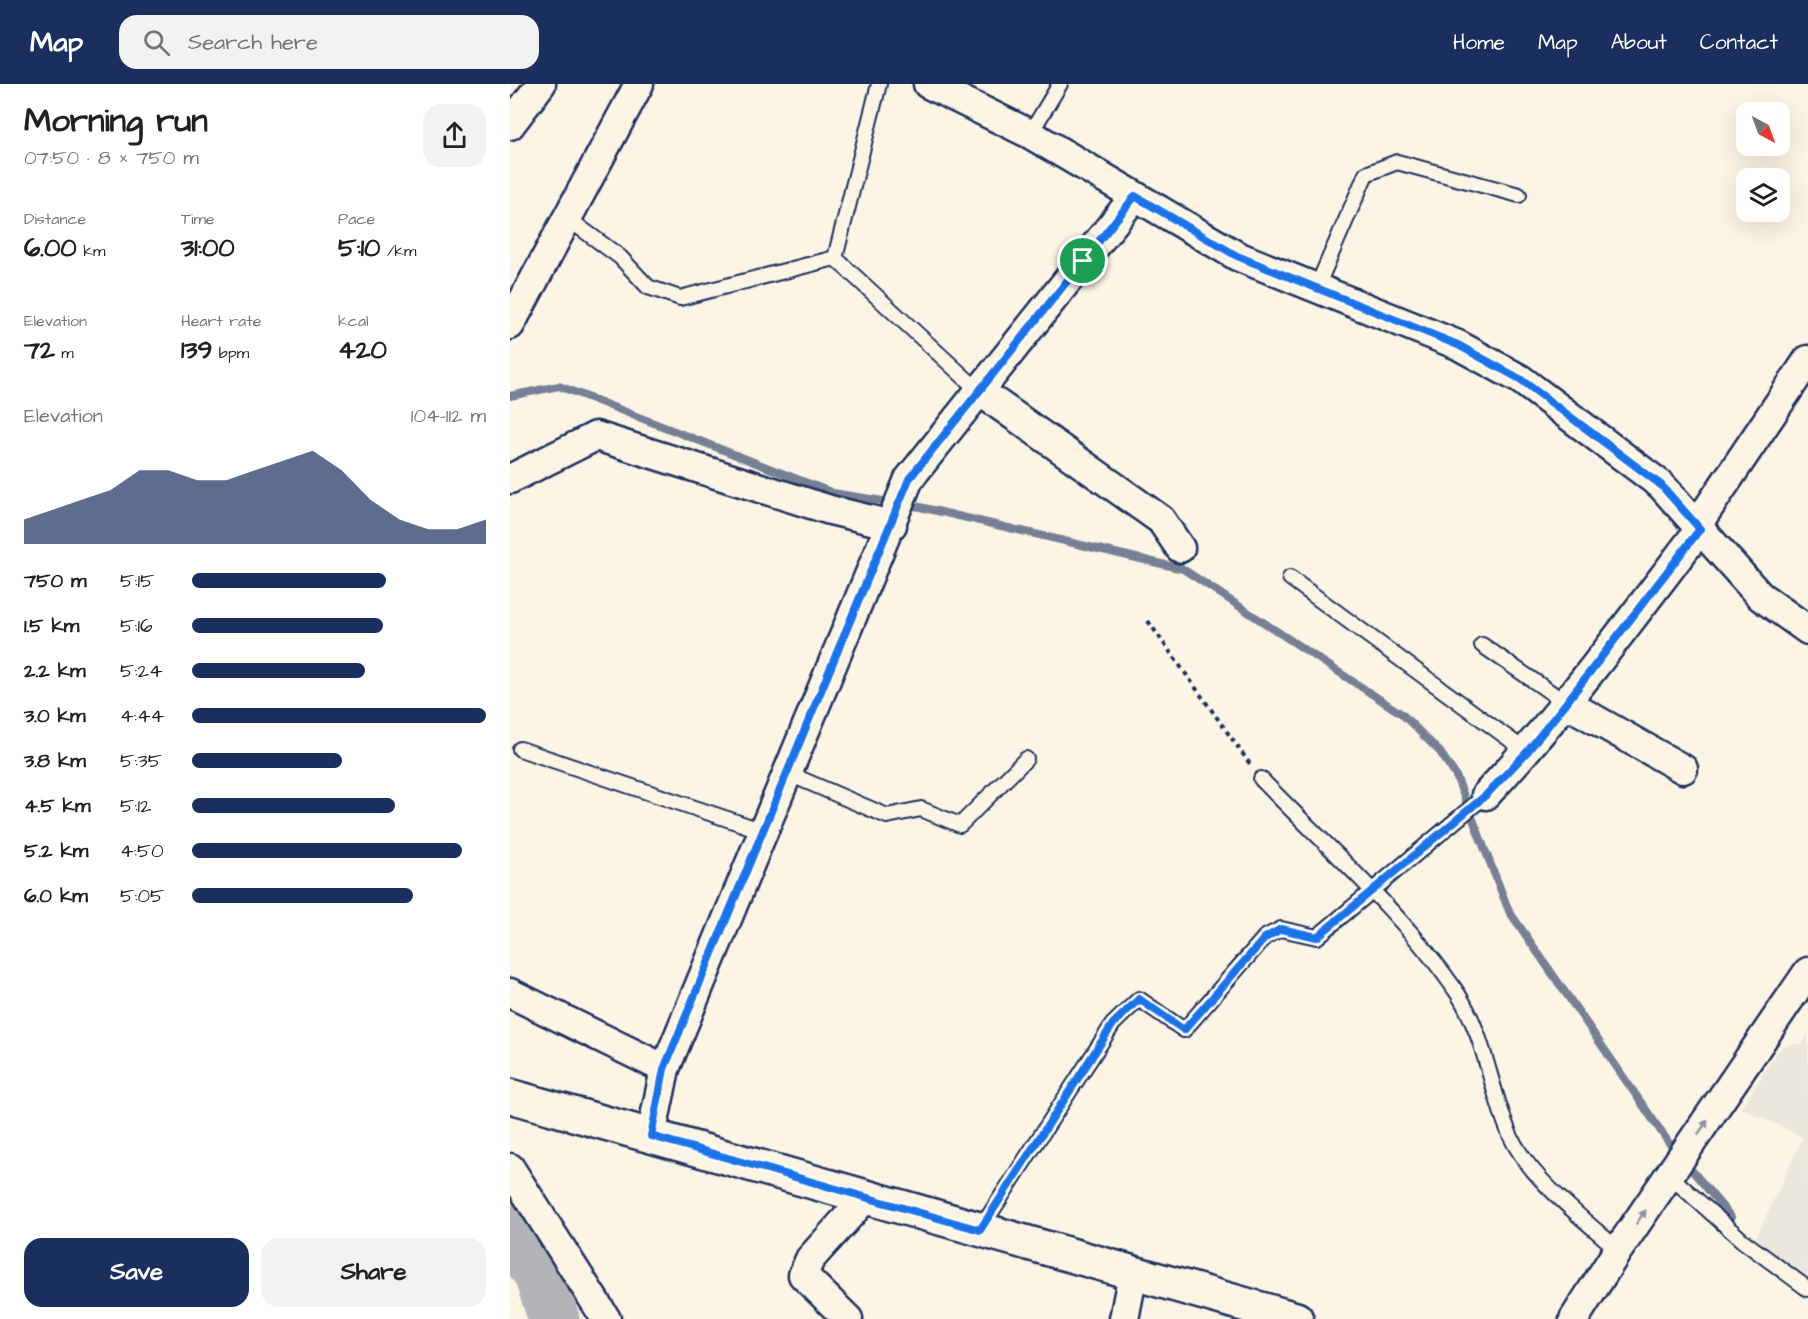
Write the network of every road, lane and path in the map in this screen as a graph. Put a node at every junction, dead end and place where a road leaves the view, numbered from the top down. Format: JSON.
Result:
{"nodes":[{"id":1,"x":541,"y":84,"type":"edge"},
{"id":2,"x":639,"y":84,"type":"edge"},
{"id":3,"x":879,"y":84,"type":"edge"},
{"id":4,"x":928,"y":84,"type":"edge"},
{"id":5,"x":1060,"y":84,"type":"edge"},
{"id":6,"x":510,"y":125,"type":"edge"},
{"id":7,"x":1030,"y":134,"type":"junction"},
{"id":8,"x":1519,"y":195,"type":"dead end"},
{"id":9,"x":1135,"y":196,"type":"junction"},
{"id":10,"x":567,"y":218,"type":"junction"},
{"id":11,"x":835,"y":258,"type":"junction"},
{"id":12,"x":1316,"y":289,"type":"junction"},
{"id":13,"x":510,"y":326,"type":"edge"},
{"id":14,"x":1808,"y":360,"type":"edge"},
{"id":15,"x":978,"y":390,"type":"junction"},
{"id":16,"x":510,"y":479,"type":"edge"},
{"id":17,"x":892,"y":525,"type":"junction"},
{"id":18,"x":1698,"y":527,"type":"junction"},
{"id":19,"x":1180,"y":548,"type":"dead end"},
{"id":20,"x":1290,"y":578,"type":"dead end"},
{"id":21,"x":1148,"y":621,"type":"dead end"},
{"id":22,"x":1808,"y":630,"type":"edge"},
{"id":23,"x":1482,"y":645,"type":"dead end"},
{"id":24,"x":1566,"y":703,"type":"junction"},
{"id":25,"x":520,"y":749,"type":"dead end"},
{"id":26,"x":1527,"y":752,"type":"junction"},
{"id":27,"x":1026,"y":759,"type":"dead end"},
{"id":28,"x":1683,"y":769,"type":"dead end"},
{"id":29,"x":787,"y":773,"type":"junction"},
{"id":30,"x":1261,"y":779,"type":"joint"},
{"id":31,"x":1486,"y":795,"type":"joint"},
{"id":32,"x":763,"y":831,"type":"junction"},
{"id":33,"x":1371,"y":891,"type":"junction"},
{"id":34,"x":1808,"y":972,"type":"edge"},
{"id":35,"x":510,"y":993,"type":"edge"},
{"id":36,"x":664,"y":1069,"type":"junction"},
{"id":37,"x":512,"y":1101,"type":"edge"},
{"id":38,"x":651,"y":1136,"type":"junction"},
{"id":39,"x":510,"y":1168,"type":"edge"},
{"id":40,"x":1670,"y":1176,"type":"junction"},
{"id":41,"x":866,"y":1197,"type":"junction"},
{"id":42,"x":980,"y":1230,"type":"junction"},
{"id":43,"x":1618,"y":1250,"type":"junction"},
{"id":44,"x":1133,"y":1273,"type":"junction"},
{"id":45,"x":1808,"y":1289,"type":"edge"},
{"id":46,"x":606,"y":1319,"type":"edge"},
{"id":47,"x":848,"y":1319,"type":"edge"},
{"id":48,"x":1124,"y":1319,"type":"edge"},
{"id":49,"x":1296,"y":1319,"type":"edge"},
{"id":50,"x":1574,"y":1319,"type":"edge"}],
"edges":[{"from":1,"to":6,"type":"street"},
{"from":2,"to":10,"type":"street"},
{"from":3,"to":11,"type":"lane"},
{"from":4,"to":7,"type":"street"},
{"from":5,"to":7,"type":"lane"},
{"from":7,"to":9,"type":"street"},
{"from":8,"to":12,"type":"lane"},
{"from":9,"to":12,"type":"street"},
{"from":9,"to":15,"type":"street"},
{"from":10,"to":11,"type":"lane"},
{"from":10,"to":13,"type":"street"},
{"from":11,"to":15,"type":"lane"},
{"from":12,"to":18,"type":"street"},
{"from":14,"to":18,"type":"street"},
{"from":15,"to":17,"type":"street"},
{"from":15,"to":19,"type":"street"},
{"from":16,"to":17,"type":"street"},
{"from":17,"to":29,"type":"street"},
{"from":18,"to":22,"type":"street"},
{"from":18,"to":24,"type":"street"},
{"from":20,"to":26,"type":"lane"},
{"from":21,"to":30,"type":"path"},
{"from":23,"to":24,"type":"lane"},
{"from":24,"to":26,"type":"street"},
{"from":24,"to":28,"type":"street"},
{"from":25,"to":32,"type":"lane"},
{"from":26,"to":31,"type":"street"},
{"from":27,"to":29,"type":"lane"},
{"from":29,"to":32,"type":"street"},
{"from":30,"to":33,"type":"lane"},
{"from":31,"to":33,"type":"lane"},
{"from":32,"to":36,"type":"street"},
{"from":33,"to":42,"type":"lane"},
{"from":33,"to":43,"type":"lane"},
{"from":40,"to":34,"type":"street","one_way":true},
{"from":35,"to":36,"type":"street"},
{"from":36,"to":38,"type":"street"},
{"from":37,"to":38,"type":"main road"},
{"from":38,"to":41,"type":"main road"},
{"from":39,"to":46,"type":"street"},
{"from":43,"to":40,"type":"street","one_way":true},
{"from":40,"to":45,"type":"lane"},
{"from":41,"to":42,"type":"main road"},
{"from":41,"to":47,"type":"street"},
{"from":42,"to":44,"type":"main road"},
{"from":43,"to":50,"type":"street"},
{"from":44,"to":48,"type":"street"},
{"from":44,"to":49,"type":"main road"}]}
